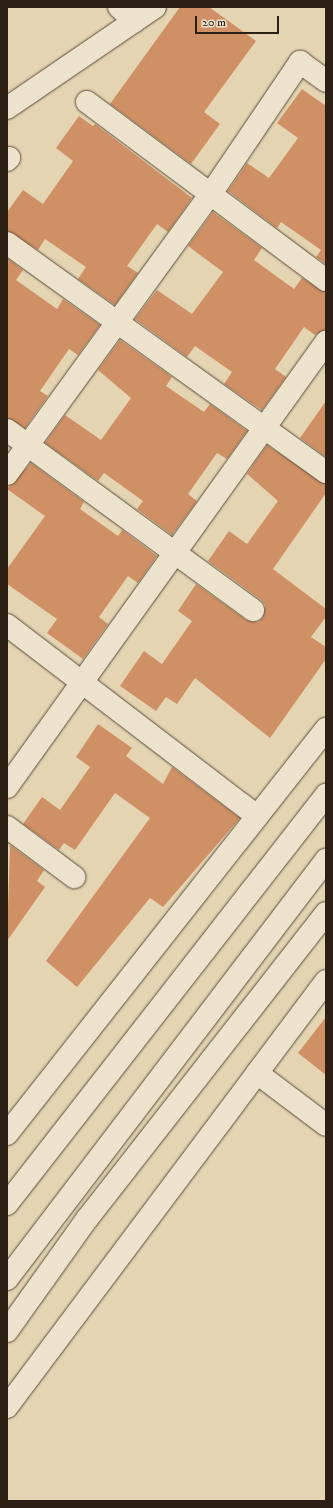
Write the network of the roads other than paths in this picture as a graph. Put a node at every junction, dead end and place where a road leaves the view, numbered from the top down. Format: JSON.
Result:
{"nodes":[{"id":1,"x":155,"y":7,"type":"edge"},
{"id":2,"x":126,"y":14,"type":"edge"},
{"id":3,"x":326,"y":80,"type":"edge"},
{"id":4,"x":87,"y":102,"type":"dead end"},
{"id":5,"x":7,"y":108,"type":"edge"},
{"id":6,"x":210,"y":195,"type":"junction"},
{"id":7,"x":7,"y":243,"type":"edge"},
{"id":8,"x":326,"y":280,"type":"edge"},
{"id":9,"x":119,"y":321,"type":"junction"},
{"id":10,"x":326,"y":342,"type":"edge"},
{"id":11,"x":266,"y":428,"type":"junction"},
{"id":12,"x":7,"y":430,"type":"edge"},
{"id":13,"x":29,"y":446,"type":"junction"},
{"id":14,"x":326,"y":472,"type":"edge"},
{"id":15,"x":7,"y":474,"type":"edge"},
{"id":16,"x":176,"y":552,"type":"junction"},
{"id":17,"x":253,"y":610,"type":"dead end"},
{"id":18,"x":7,"y":625,"type":"edge"},
{"id":19,"x":82,"y":679,"type":"junction"},
{"id":20,"x":326,"y":729,"type":"edge"},
{"id":21,"x":7,"y":787,"type":"edge"},
{"id":22,"x":326,"y":796,"type":"edge"},
{"id":23,"x":257,"y":816,"type":"junction"},
{"id":24,"x":7,"y":827,"type":"edge"},
{"id":25,"x":326,"y":860,"type":"edge"},
{"id":26,"x":74,"y":877,"type":"dead end"},
{"id":27,"x":326,"y":913,"type":"edge"},
{"id":28,"x":326,"y":982,"type":"edge"},
{"id":29,"x":257,"y":1074,"type":"junction"},
{"id":30,"x":326,"y":1125,"type":"edge"},
{"id":31,"x":7,"y":1134,"type":"edge"},
{"id":32,"x":7,"y":1204,"type":"edge"},
{"id":33,"x":7,"y":1279,"type":"edge"},
{"id":34,"x":7,"y":1331,"type":"edge"},
{"id":35,"x":7,"y":1407,"type":"edge"}],
"edges":[{"from":1,"to":2,"type":"street"},
{"from":2,"to":5,"type":"street"},
{"from":3,"to":6,"type":"street"},
{"from":4,"to":6,"type":"street"},
{"from":6,"to":8,"type":"street"},
{"from":6,"to":9,"type":"street"},
{"from":7,"to":9,"type":"street"},
{"from":9,"to":11,"type":"street"},
{"from":9,"to":13,"type":"street"},
{"from":10,"to":11,"type":"street"},
{"from":11,"to":14,"type":"street"},
{"from":11,"to":16,"type":"street"},
{"from":12,"to":13,"type":"street"},
{"from":13,"to":15,"type":"street"},
{"from":13,"to":16,"type":"street"},
{"from":16,"to":17,"type":"street"},
{"from":16,"to":19,"type":"street"},
{"from":18,"to":19,"type":"street"},
{"from":19,"to":21,"type":"street"},
{"from":19,"to":23,"type":"street"},
{"from":20,"to":23,"type":"street"},
{"from":22,"to":32,"type":"street"},
{"from":23,"to":31,"type":"street"},
{"from":24,"to":26,"type":"street"},
{"from":25,"to":33,"type":"street"},
{"from":27,"to":34,"type":"street"},
{"from":28,"to":29,"type":"street"},
{"from":29,"to":30,"type":"street"},
{"from":29,"to":35,"type":"street"}]}
